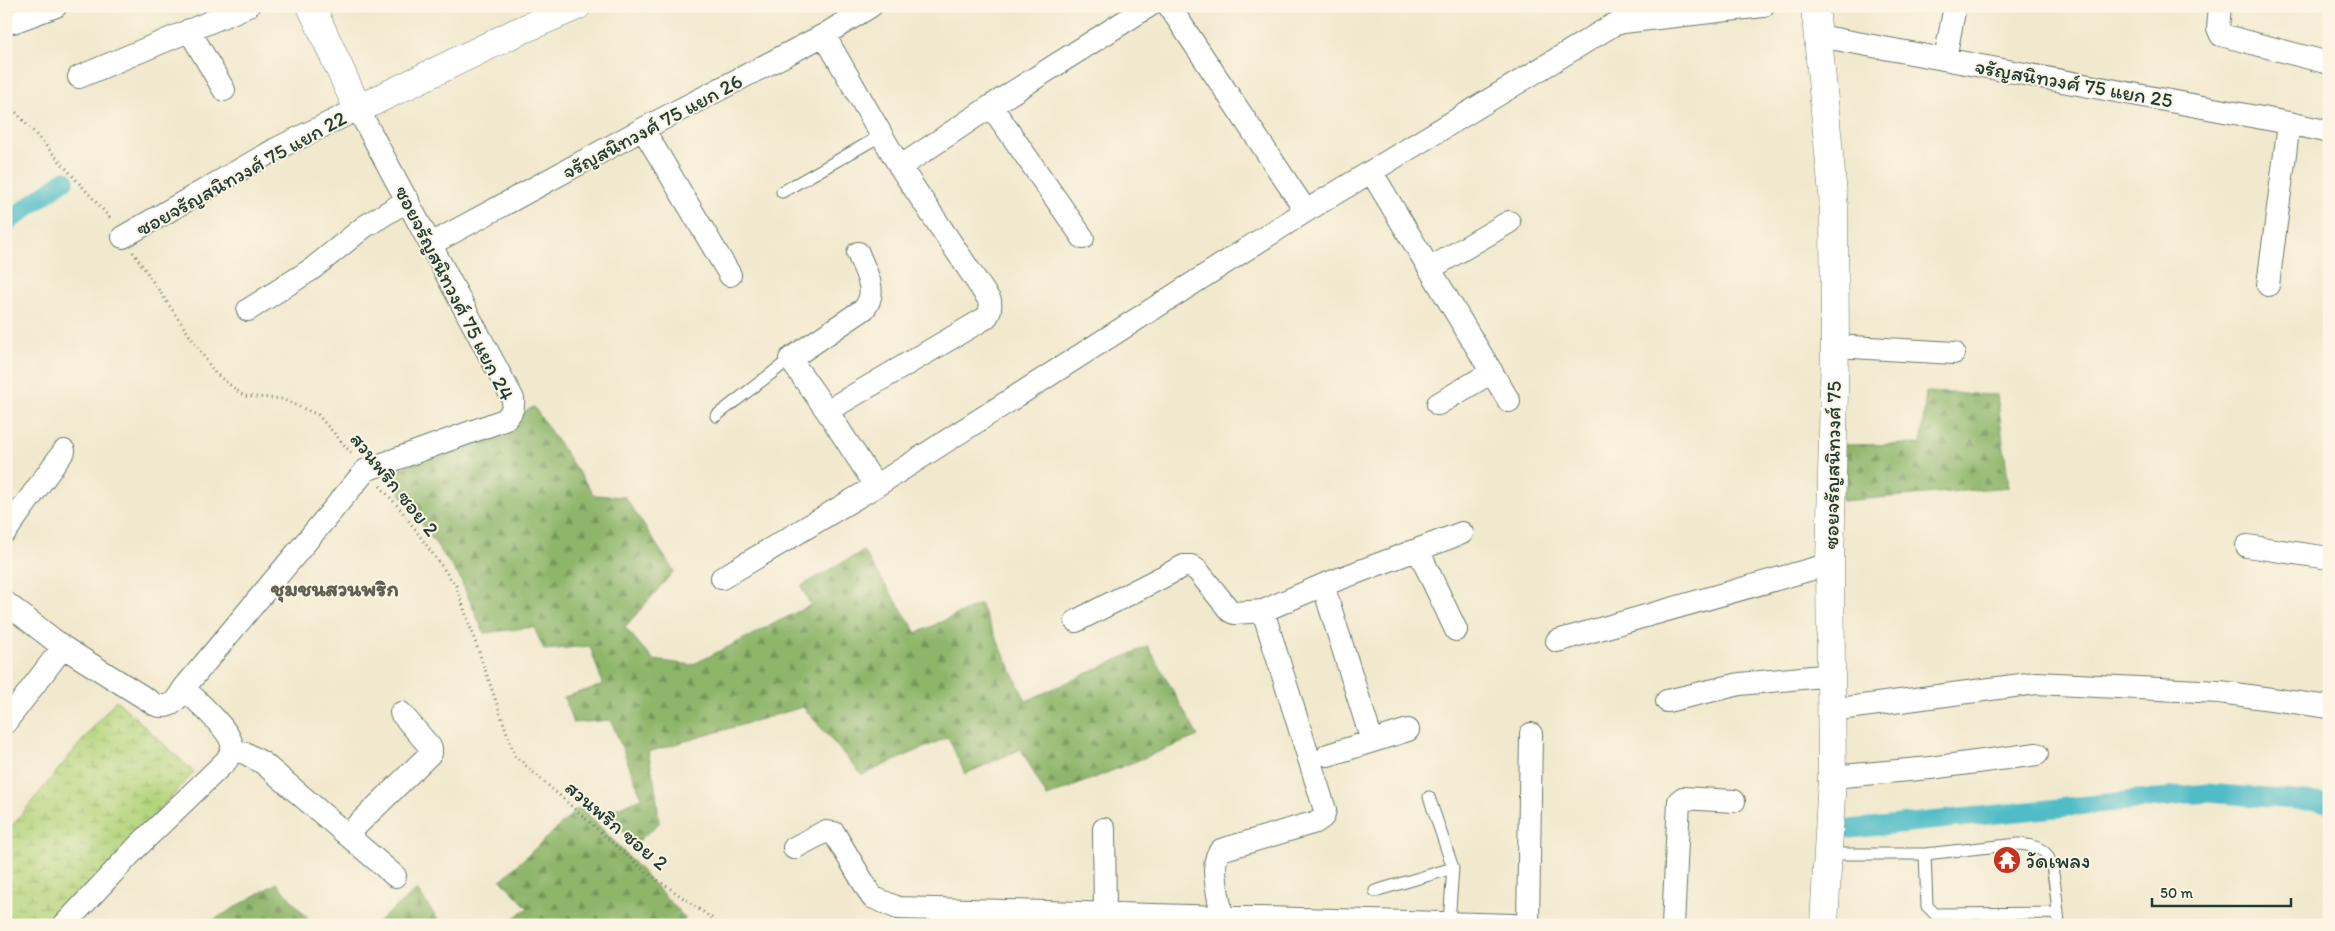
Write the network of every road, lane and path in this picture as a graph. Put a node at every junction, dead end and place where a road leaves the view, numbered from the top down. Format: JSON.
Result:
{"nodes":[{"id":1,"x":56,"y":6,"type":"edge"},
{"id":2,"x":248,"y":6,"type":"edge"},
{"id":3,"x":311,"y":6,"type":"edge"},
{"id":4,"x":577,"y":6,"type":"edge"},
{"id":5,"x":871,"y":6,"type":"edge"},
{"id":6,"x":1149,"y":6,"type":"edge"},
{"id":7,"x":1168,"y":6,"type":"edge"},
{"id":8,"x":1763,"y":6,"type":"edge"},
{"id":9,"x":1815,"y":6,"type":"edge"},
{"id":10,"x":1955,"y":6,"type":"edge"},
{"id":11,"x":2220,"y":6,"type":"edge"},
{"id":12,"x":13,"y":22,"type":"dead end"},
{"id":13,"x":189,"y":30,"type":"junction"},
{"id":14,"x":824,"y":35,"type":"junction"},
{"id":15,"x":1819,"y":36,"type":"junction"},
{"id":16,"x":1945,"y":59,"type":"junction"},
{"id":17,"x":2329,"y":63,"type":"edge"},
{"id":18,"x":78,"y":77,"type":"dead end"},
{"id":19,"x":224,"y":90,"type":"dead end"},
{"id":20,"x":6,"y":101,"type":"edge"},
{"id":21,"x":990,"y":106,"type":"junction"},
{"id":22,"x":358,"y":108,"type":"junction"},
{"id":23,"x":2289,"y":123,"type":"junction"},
{"id":24,"x":643,"y":129,"type":"junction"},
{"id":25,"x":2329,"y":132,"type":"edge"},
{"id":26,"x":882,"y":135,"type":"junction"},
{"id":27,"x":900,"y":167,"type":"junction"},
{"id":28,"x":1372,"y":173,"type":"junction"},
{"id":29,"x":782,"y":192,"type":"dead end"},
{"id":30,"x":408,"y":200,"type":"junction"},
{"id":31,"x":1306,"y":211,"type":"junction"},
{"id":32,"x":1509,"y":222,"type":"dead end"},
{"id":33,"x":123,"y":237,"type":"junction"},
{"id":34,"x":1083,"y":238,"type":"dead end"},
{"id":35,"x":431,"y":244,"type":"junction"},
{"id":36,"x":858,"y":253,"type":"dead end"},
{"id":37,"x":1431,"y":268,"type":"junction"},
{"id":38,"x":730,"y":275,"type":"dead end"},
{"id":39,"x":2268,"y":285,"type":"dead end"},
{"id":40,"x":248,"y":310,"type":"dead end"},
{"id":41,"x":1835,"y":346,"type":"junction"},
{"id":42,"x":1954,"y":353,"type":"dead end"},
{"id":43,"x":790,"y":359,"type":"junction"},
{"id":44,"x":1492,"y":372,"type":"junction"},
{"id":45,"x":1509,"y":402,"type":"dead end"},
{"id":46,"x":1438,"y":404,"type":"dead end"},
{"id":47,"x":827,"y":411,"type":"junction"},
{"id":48,"x":716,"y":416,"type":"dead end"},
{"id":49,"x":64,"y":452,"type":"dead end"},
{"id":50,"x":366,"y":470,"type":"junction"},
{"id":51,"x":876,"y":486,"type":"junction"},
{"id":52,"x":6,"y":531,"type":"edge"},
{"id":53,"x":1462,"y":533,"type":"dead end"},
{"id":54,"x":2247,"y":546,"type":"dead end"},
{"id":55,"x":1418,"y":550,"type":"junction"},
{"id":56,"x":2329,"y":558,"type":"edge"},
{"id":57,"x":1830,"y":564,"type":"junction"},
{"id":58,"x":722,"y":578,"type":"dead end"},
{"id":59,"x":1323,"y":586,"type":"junction"},
{"id":60,"x":6,"y":603,"type":"edge"},
{"id":61,"x":1263,"y":611,"type":"junction"},
{"id":62,"x":1076,"y":621,"type":"dead end"},
{"id":63,"x":1456,"y":630,"type":"dead end"},
{"id":64,"x":1557,"y":640,"type":"dead end"},
{"id":65,"x":63,"y":647,"type":"junction"},
{"id":66,"x":1832,"y":675,"type":"junction"},
{"id":67,"x":184,"y":688,"type":"junction"},
{"id":68,"x":1667,"y":701,"type":"dead end"},
{"id":69,"x":2329,"y":707,"type":"edge"},
{"id":70,"x":1832,"y":710,"type":"junction"},
{"id":71,"x":401,"y":713,"type":"dead end"},
{"id":72,"x":6,"y":722,"type":"edge"},
{"id":73,"x":1408,"y":730,"type":"dead end"},
{"id":74,"x":1531,"y":734,"type":"dead end"},
{"id":75,"x":1372,"y":741,"type":"junction"},
{"id":76,"x":232,"y":750,"type":"junction"},
{"id":77,"x":2037,"y":754,"type":"dead end"},
{"id":78,"x":1328,"y":755,"type":"dead end"},
{"id":79,"x":1832,"y":777,"type":"junction"},
{"id":80,"x":1429,"y":797,"type":"dead end"},
{"id":81,"x":1734,"y":801,"type":"dead end"},
{"id":82,"x":1104,"y":829,"type":"dead end"},
{"id":83,"x":347,"y":835,"type":"junction"},
{"id":84,"x":794,"y":848,"type":"dead end"},
{"id":85,"x":1827,"y":854,"type":"junction"},
{"id":86,"x":1925,"y":854,"type":"junction"},
{"id":87,"x":1453,"y":868,"type":"junction"},
{"id":88,"x":395,"y":876,"type":"dead end"},
{"id":89,"x":1375,"y":891,"type":"dead end"},
{"id":90,"x":1105,"y":914,"type":"junction"},
{"id":91,"x":1222,"y":918,"type":"junction"},
{"id":92,"x":2059,"y":919,"type":"edge"},
{"id":93,"x":1449,"y":922,"type":"junction"},
{"id":94,"x":1412,"y":923,"type":"edge"},
{"id":95,"x":64,"y":925,"type":"edge"},
{"id":96,"x":716,"y":925,"type":"edge"},
{"id":97,"x":1513,"y":925,"type":"edge"},
{"id":98,"x":1528,"y":925,"type":"edge"},
{"id":99,"x":1673,"y":925,"type":"edge"},
{"id":100,"x":1824,"y":925,"type":"edge"}],
"edges":[{"from":1,"to":12,"type":"street"},
{"from":2,"to":13,"type":"street"},
{"from":3,"to":22,"type":"street"},
{"from":4,"to":22,"type":"street"},
{"from":5,"to":14,"type":"street","name":"จรัญสนิทวงศ์ 75 แยก 26"},
{"from":6,"to":21,"type":"street"},
{"from":7,"to":31,"type":"street"},
{"from":8,"to":28,"type":"street"},
{"from":9,"to":15,"type":"street","name":"ซอยจรัญสนิทวงศ์ 75"},
{"from":10,"to":16,"type":"street"},
{"from":11,"to":17,"type":"street"},
{"from":13,"to":18,"type":"street"},
{"from":13,"to":19,"type":"street"},
{"from":14,"to":24,"type":"street","name":"จรัญสนิทวงศ์ 75 แยก 26"},
{"from":14,"to":26,"type":"street"},
{"from":15,"to":16,"type":"street","name":"จรัญสนิทวงศ์ 75 แยก 25"},
{"from":15,"to":41,"type":"street","name":"ซอยจรัญสนิทวงศ์ 75"},
{"from":16,"to":23,"type":"street","name":"จรัญสนิทวงศ์ 75 แยก 25"},
{"from":20,"to":33,"type":"path","name":"สวนพริก ซอย 2"},
{"from":21,"to":27,"type":"street"},
{"from":21,"to":34,"type":"street"},
{"from":22,"to":30,"type":"street","name":"ซอยจรัญสนิทวงศ์ 75 แยก 24"},
{"from":22,"to":33,"type":"street","name":"ซอยจรัญสนิทวงศ์ 75 แยก 22"},
{"from":23,"to":25,"type":"street","name":"จรัญสนิทวงศ์ 75 แยก 25"},
{"from":23,"to":39,"type":"street"},
{"from":24,"to":35,"type":"street","name":"จรัญสนิทวงศ์ 75 แยก 26"},
{"from":24,"to":38,"type":"street"},
{"from":26,"to":27,"type":"street"},
{"from":26,"to":29,"type":"lane"},
{"from":27,"to":47,"type":"street"},
{"from":28,"to":31,"type":"street"},
{"from":28,"to":37,"type":"street"},
{"from":30,"to":35,"type":"street","name":"ซอยจรัญสนิทวงศ์ 75 แยก 24"},
{"from":30,"to":40,"type":"street"},
{"from":31,"to":51,"type":"street"},
{"from":32,"to":37,"type":"street"},
{"from":33,"to":50,"type":"path","name":"สวนพริก ซอย 2"},
{"from":35,"to":50,"type":"street","name":"ซอยจรัญสนิทวงศ์ 75 แยก 24"},
{"from":36,"to":43,"type":"street"},
{"from":37,"to":44,"type":"street"},
{"from":41,"to":42,"type":"street"},
{"from":41,"to":57,"type":"street","name":"ซอยจรัญสนิทวงศ์ 75"},
{"from":43,"to":47,"type":"street"},
{"from":43,"to":48,"type":"lane"},
{"from":44,"to":45,"type":"street"},
{"from":44,"to":46,"type":"street"},
{"from":47,"to":51,"type":"street"},
{"from":49,"to":52,"type":"street"},
{"from":50,"to":67,"type":"street"},
{"from":50,"to":96,"type":"path","name":"สวนพริก ซอย 2"},
{"from":51,"to":58,"type":"street"},
{"from":53,"to":55,"type":"street"},
{"from":54,"to":56,"type":"street"},
{"from":55,"to":59,"type":"street"},
{"from":55,"to":63,"type":"street"},
{"from":57,"to":64,"type":"street"},
{"from":57,"to":66,"type":"street","name":"ซอยจรัญสนิทวงศ์ 75"},
{"from":59,"to":61,"type":"street"},
{"from":59,"to":75,"type":"street"},
{"from":60,"to":65,"type":"street"},
{"from":61,"to":62,"type":"street"},
{"from":61,"to":91,"type":"street"},
{"from":65,"to":67,"type":"street"},
{"from":65,"to":72,"type":"street"},
{"from":66,"to":68,"type":"street"},
{"from":66,"to":70,"type":"street","name":"ซอยจรัญสนิทวงศ์ 75"},
{"from":67,"to":76,"type":"street"},
{"from":69,"to":70,"type":"street"},
{"from":70,"to":79,"type":"street","name":"ซอยจรัญสนิทวงศ์ 75"},
{"from":71,"to":83,"type":"street"},
{"from":73,"to":75,"type":"street"},
{"from":74,"to":98,"type":"street"},
{"from":75,"to":78,"type":"street"},
{"from":76,"to":83,"type":"street"},
{"from":76,"to":95,"type":"street"},
{"from":77,"to":79,"type":"street"},
{"from":79,"to":85,"type":"street","name":"ซอยจรัญสนิทวงศ์ 75"},
{"from":80,"to":87,"type":"lane"},
{"from":81,"to":99,"type":"street"},
{"from":82,"to":90,"type":"street"},
{"from":83,"to":88,"type":"street"},
{"from":84,"to":90,"type":"street"},
{"from":85,"to":86,"type":"lane"},
{"from":85,"to":100,"type":"street","name":"ซอยจรัญสนิทวงศ์ 75"},
{"from":86,"to":92,"type":"lane"},
{"from":86,"to":92,"type":"lane"},
{"from":87,"to":89,"type":"lane"},
{"from":87,"to":93,"type":"lane"},
{"from":90,"to":91,"type":"street"},
{"from":91,"to":94,"type":"street"},
{"from":93,"to":94,"type":"street"},
{"from":93,"to":97,"type":"street"}]}
